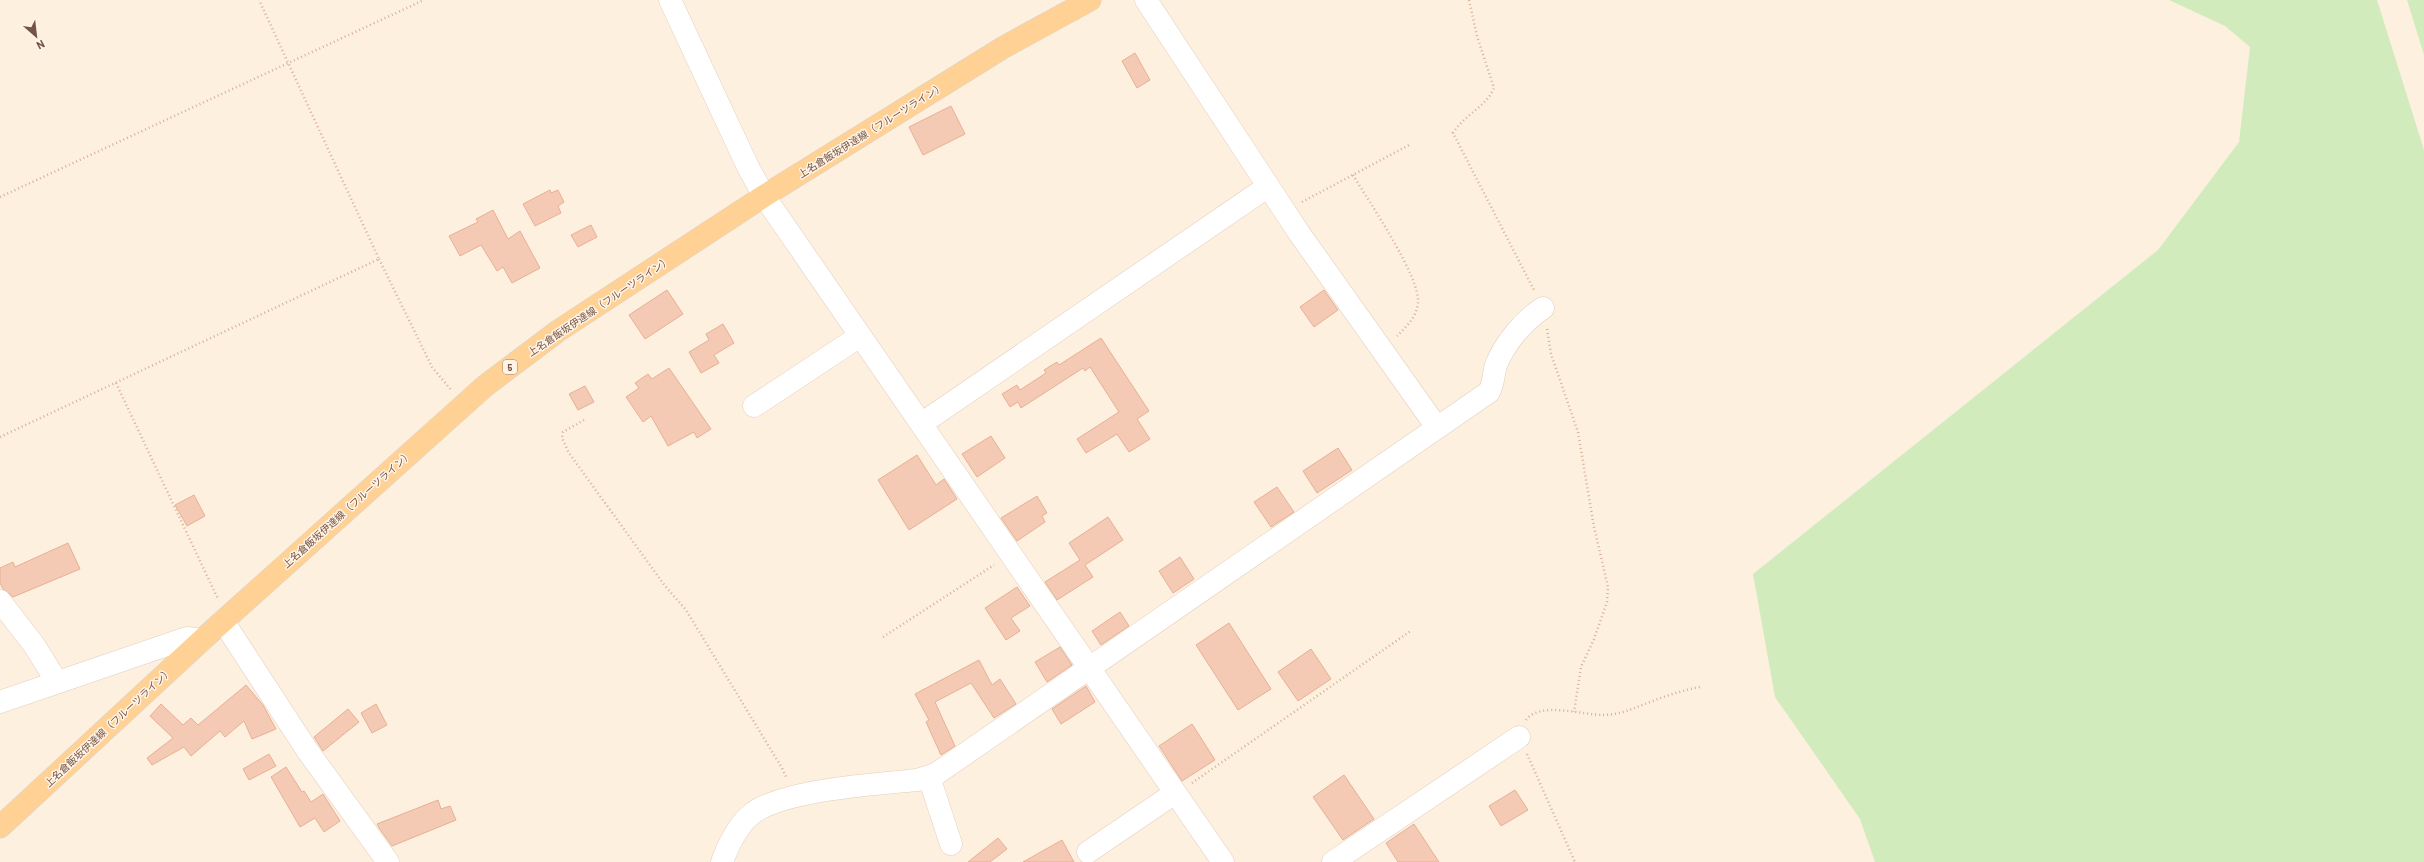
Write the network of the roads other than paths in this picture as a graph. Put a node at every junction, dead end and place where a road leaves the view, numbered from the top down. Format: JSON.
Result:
{"nodes":[{"id":1,"x":670,"y":0,"type":"edge"},
{"id":2,"x":1090,"y":0,"type":"edge"},
{"id":3,"x":1146,"y":0,"type":"edge"},
{"id":4,"x":1267,"y":187,"type":"junction"},
{"id":5,"x":764,"y":196,"type":"junction"},
{"id":6,"x":1543,"y":308,"type":"road end"},
{"id":7,"x":860,"y":336,"type":"junction"},
{"id":8,"x":754,"y":406,"type":"dead end"},
{"id":9,"x":921,"y":424,"type":"junction"},
{"id":10,"x":1436,"y":426,"type":"junction"},
{"id":11,"x":0,"y":601,"type":"edge"},
{"id":12,"x":225,"y":619,"type":"junction"},
{"id":13,"x":202,"y":640,"type":"junction"},
{"id":14,"x":1090,"y":668,"type":"junction"},
{"id":15,"x":57,"y":682,"type":"junction"},
{"id":16,"x":0,"y":702,"type":"edge"},
{"id":17,"x":1519,"y":737,"type":"road end"},
{"id":18,"x":929,"y":777,"type":"junction"},
{"id":19,"x":1175,"y":793,"type":"junction"},
{"id":20,"x":0,"y":827,"type":"edge"},
{"id":21,"x":951,"y":844,"type":"dead end"},
{"id":22,"x":1088,"y":852,"type":"dead end"},
{"id":23,"x":388,"y":862,"type":"edge"},
{"id":24,"x":722,"y":862,"type":"edge"},
{"id":25,"x":1223,"y":862,"type":"edge"},
{"id":26,"x":1332,"y":862,"type":"edge"}],
"edges":[{"from":1,"to":5,"type":"street"},
{"from":2,"to":5,"type":"main road","name":"上名倉飯坂伊達線（フルーツライン）","number":"5"},
{"from":3,"to":4,"type":"street"},
{"from":4,"to":9,"type":"street"},
{"from":4,"to":10,"type":"street"},
{"from":5,"to":7,"type":"street"},
{"from":5,"to":12,"type":"main road","name":"上名倉飯坂伊達線（フルーツライン）","number":"5"},
{"from":6,"to":10,"type":"street"},
{"from":7,"to":8,"type":"street"},
{"from":7,"to":9,"type":"street"},
{"from":9,"to":14,"type":"street"},
{"from":10,"to":14,"type":"street"},
{"from":11,"to":15,"type":"street"},
{"from":12,"to":13,"type":"main road","name":"上名倉飯坂伊達線（フルーツライン）","number":"5"},
{"from":12,"to":23,"type":"street"},
{"from":13,"to":15,"type":"street"},
{"from":13,"to":20,"type":"main road","name":"上名倉飯坂伊達線（フルーツライン）","number":"5"},
{"from":14,"to":18,"type":"street"},
{"from":14,"to":19,"type":"street"},
{"from":15,"to":16,"type":"street"},
{"from":17,"to":26,"type":"street"},
{"from":18,"to":21,"type":"street"},
{"from":18,"to":24,"type":"street"},
{"from":19,"to":22,"type":"street"},
{"from":19,"to":25,"type":"street"}]}
